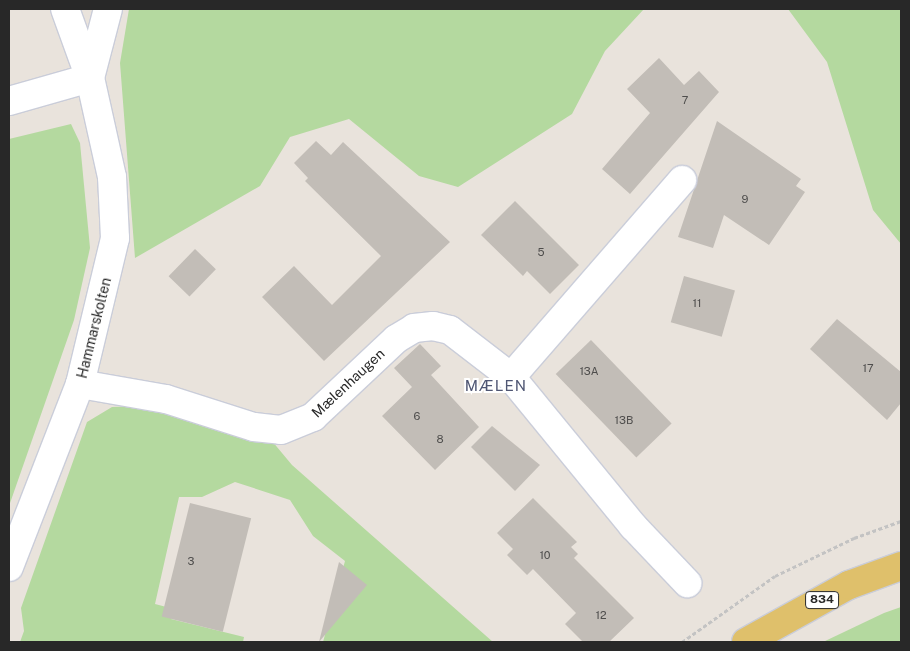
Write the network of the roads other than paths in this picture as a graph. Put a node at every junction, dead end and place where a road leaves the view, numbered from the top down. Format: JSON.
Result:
{"nodes":[{"id":1,"x":65,"y":9,"type":"edge"},
{"id":2,"x":108,"y":9,"type":"edge"},
{"id":3,"x":90,"y":78,"type":"junction"},
{"id":4,"x":9,"y":101,"type":"edge"},
{"id":5,"x":682,"y":180,"type":"dead end"},
{"id":6,"x":511,"y":377,"type":"junction"},
{"id":7,"x":80,"y":384,"type":"junction"},
{"id":8,"x":901,"y":566,"type":"edge"},
{"id":9,"x":9,"y":567,"type":"edge"},
{"id":10,"x":687,"y":583,"type":"dead end"},
{"id":11,"x":746,"y":642,"type":"edge"}],
"edges":[{"from":1,"to":3,"type":"street","name":"Hammarskolten"},
{"from":2,"to":3,"type":"street"},
{"from":3,"to":4,"type":"street"},
{"from":3,"to":7,"type":"street","name":"Hammarskolten"},
{"from":5,"to":6,"type":"street"},
{"from":6,"to":7,"type":"street","name":"Mælenhaugen"},
{"from":6,"to":10,"type":"street","name":"Mælenhaugen"},
{"from":7,"to":9,"type":"street","name":"Hammarskolten"},
{"from":8,"to":11,"type":"main road","number":"834"}]}
